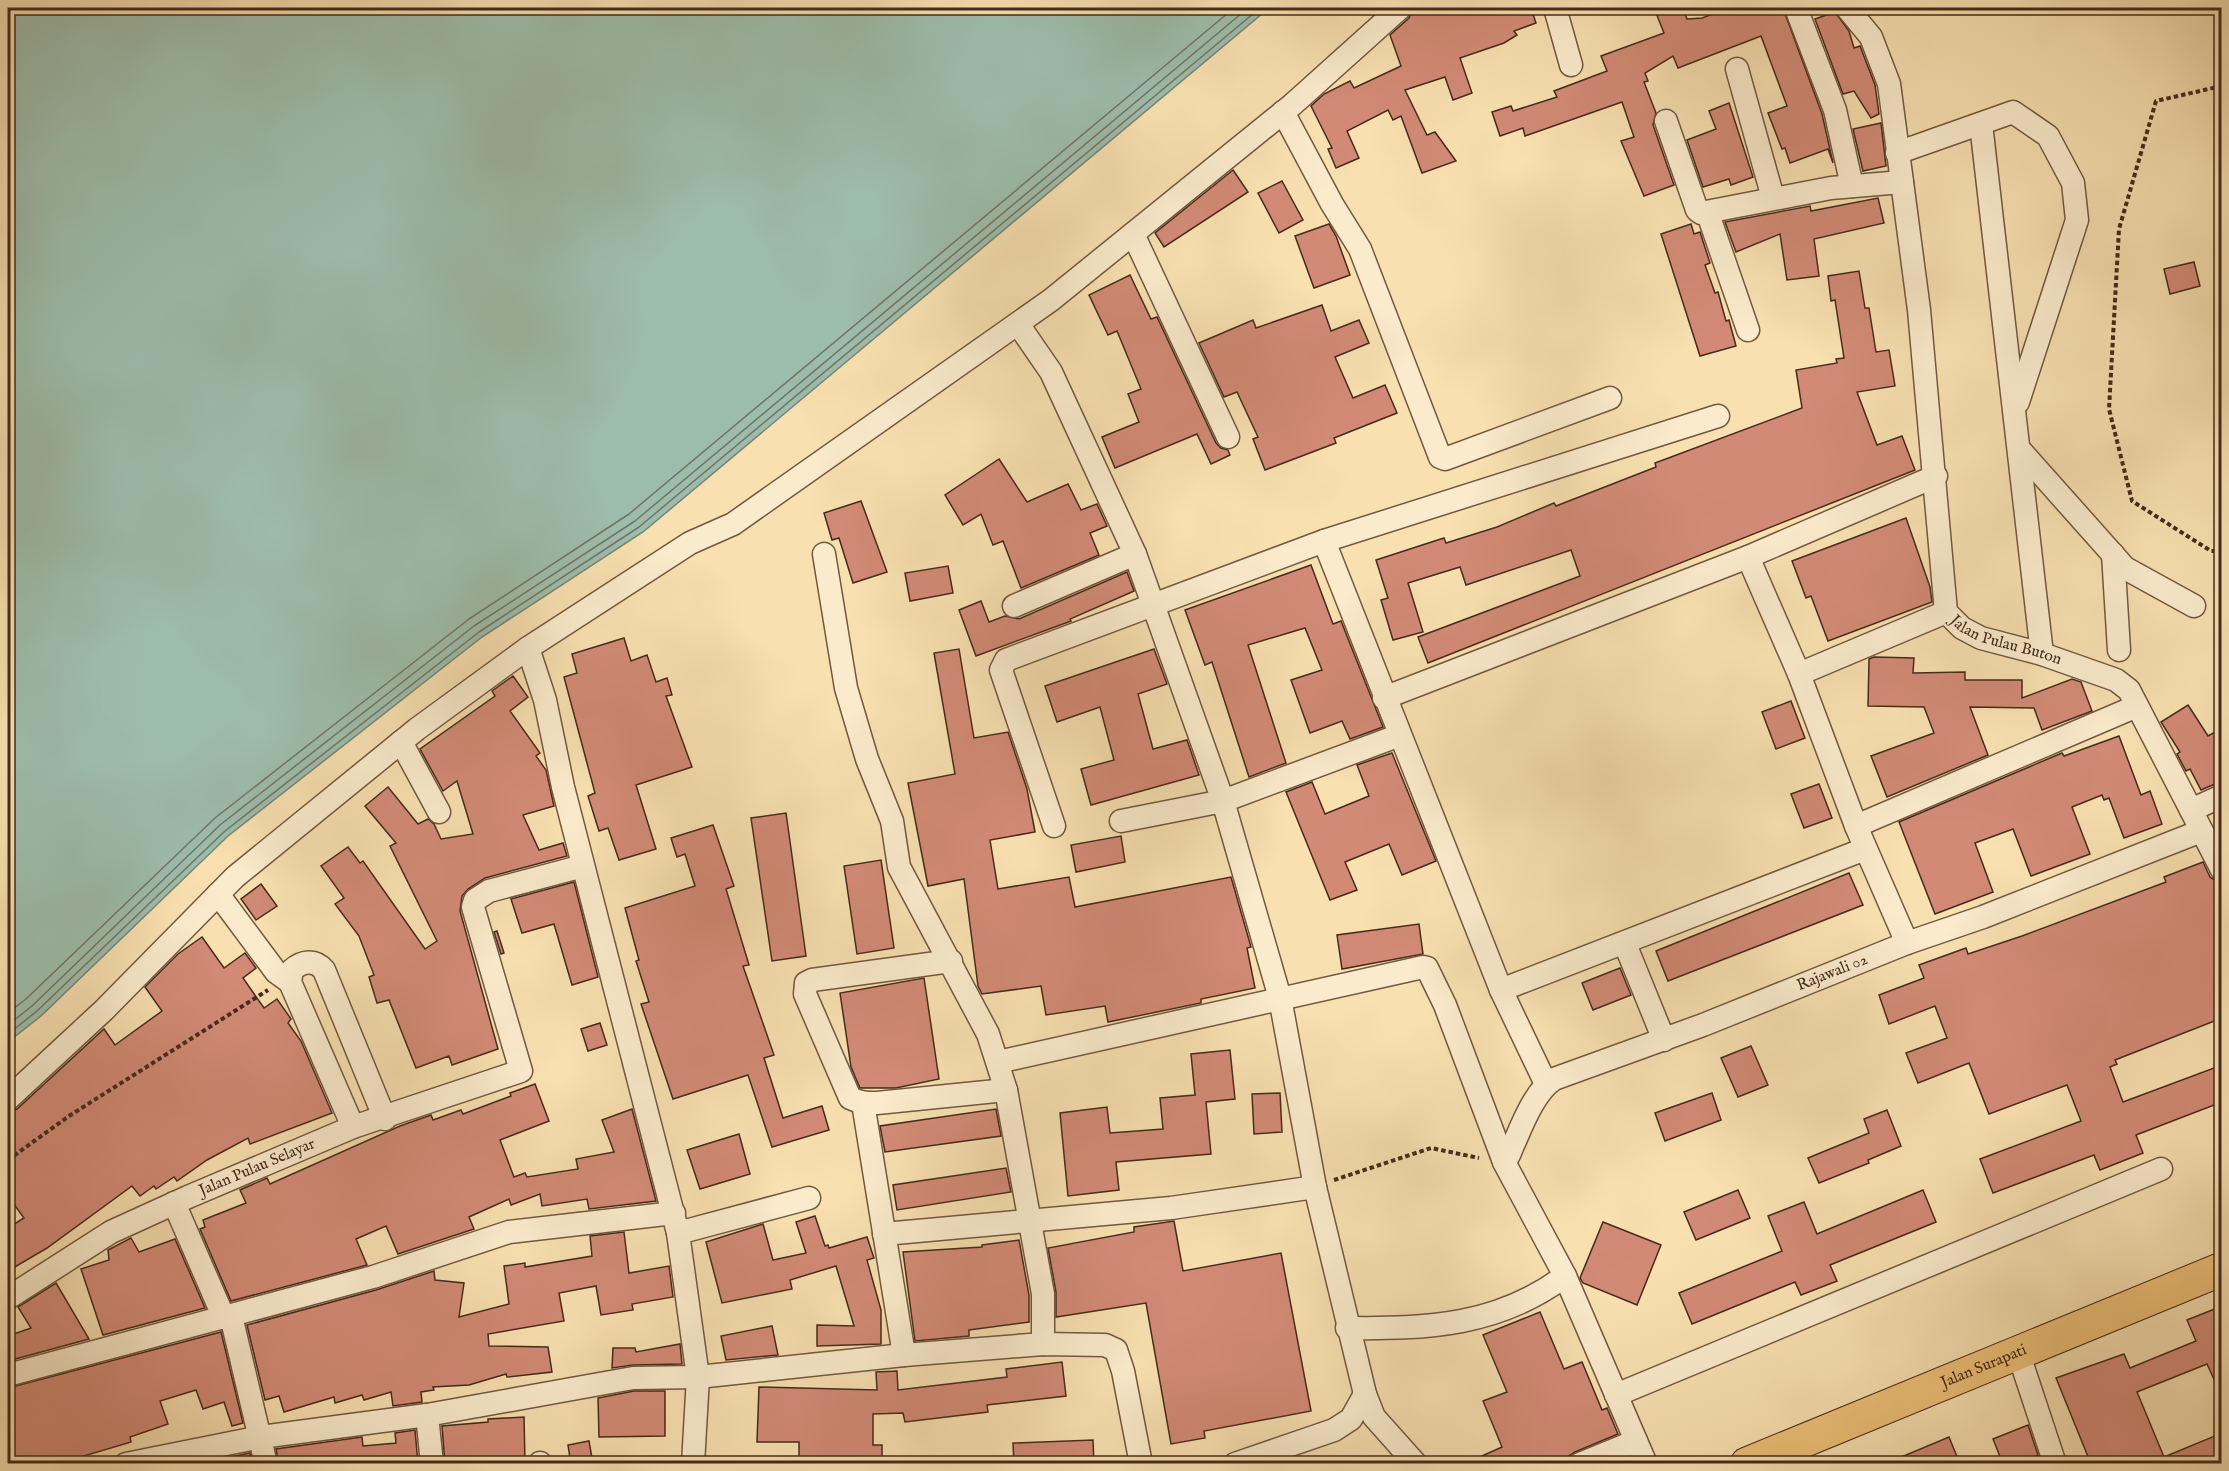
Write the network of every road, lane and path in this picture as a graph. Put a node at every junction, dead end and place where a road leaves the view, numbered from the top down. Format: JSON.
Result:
{"nodes":[{"id":1,"x":1400,"y":8,"type":"edge"},
{"id":2,"x":1555,"y":8,"type":"edge"},
{"id":3,"x":1796,"y":8,"type":"edge"},
{"id":4,"x":1847,"y":8,"type":"edge"},
{"id":5,"x":1571,"y":65,"type":"dead end"},
{"id":6,"x":1737,"y":69,"type":"dead end"},
{"id":7,"x":2222,"y":86,"type":"edge"},
{"id":8,"x":1283,"y":112,"type":"junction"},
{"id":9,"x":1666,"y":121,"type":"dead end"},
{"id":10,"x":1981,"y":124,"type":"junction"},
{"id":11,"x":1897,"y":153,"type":"junction"},
{"id":12,"x":1902,"y":182,"type":"junction"},
{"id":13,"x":1852,"y":186,"type":"junction"},
{"id":14,"x":1773,"y":198,"type":"junction"},
{"id":15,"x":1708,"y":214,"type":"junction"},
{"id":16,"x":1133,"y":234,"type":"junction"},
{"id":17,"x":1018,"y":324,"type":"junction"},
{"id":18,"x":1748,"y":330,"type":"dead end"},
{"id":19,"x":1610,"y":398,"type":"dead end"},
{"id":20,"x":2016,"y":409,"type":"junction"},
{"id":21,"x":1718,"y":416,"type":"dead end"},
{"id":22,"x":1228,"y":437,"type":"dead end"},
{"id":23,"x":2020,"y":450,"type":"junction"},
{"id":24,"x":1936,"y":476,"type":"junction"},
{"id":25,"x":1324,"y":541,"type":"junction"},
{"id":26,"x":2222,"y":551,"type":"edge"},
{"id":27,"x":824,"y":554,"type":"dead end"},
{"id":28,"x":1135,"y":554,"type":"junction"},
{"id":29,"x":2113,"y":554,"type":"junction"},
{"id":30,"x":1748,"y":557,"type":"junction"},
{"id":31,"x":1154,"y":604,"type":"junction"},
{"id":32,"x":1014,"y":606,"type":"dead end"},
{"id":33,"x":2194,"y":606,"type":"dead end"},
{"id":34,"x":1947,"y":612,"type":"junction"},
{"id":35,"x":528,"y":648,"type":"junction"},
{"id":36,"x":2120,"y":650,"type":"dead end"},
{"id":37,"x":2042,"y":654,"type":"junction"},
{"id":38,"x":1799,"y":674,"type":"junction"},
{"id":39,"x":1384,"y":698,"type":"junction"},
{"id":40,"x":2137,"y":706,"type":"junction"},
{"id":41,"x":1400,"y":735,"type":"junction"},
{"id":42,"x":400,"y":742,"type":"junction"},
{"id":43,"x":2222,"y":796,"type":"edge"},
{"id":44,"x":1223,"y":801,"type":"junction"},
{"id":45,"x":2191,"y":810,"type":"junction"},
{"id":46,"x":439,"y":812,"type":"dead end"},
{"id":47,"x":1121,"y":821,"type":"dead end"},
{"id":48,"x":1054,"y":826,"type":"dead end"},
{"id":49,"x":1856,"y":826,"type":"junction"},
{"id":50,"x":2201,"y":831,"type":"junction"},
{"id":51,"x":1865,"y":849,"type":"junction"},
{"id":52,"x":583,"y":866,"type":"junction"},
{"id":53,"x":2222,"y":870,"type":"edge"},
{"id":54,"x":218,"y":894,"type":"junction"},
{"id":55,"x":1907,"y":943,"type":"junction"},
{"id":56,"x":1625,"y":944,"type":"junction"},
{"id":57,"x":951,"y":961,"type":"junction"},
{"id":58,"x":287,"y":980,"type":"junction"},
{"id":59,"x":1501,"y":990,"type":"junction"},
{"id":60,"x":1280,"y":998,"type":"junction"},
{"id":61,"x":1664,"y":1040,"type":"junction"},
{"id":62,"x":998,"y":1062,"type":"junction"},
{"id":63,"x":1546,"y":1084,"type":"junction"},
{"id":64,"x":1006,"y":1090,"type":"junction"},
{"id":65,"x":8,"y":1099,"type":"edge"},
{"id":66,"x":863,"y":1104,"type":"junction"},
{"id":67,"x":385,"y":1119,"type":"junction"},
{"id":68,"x":353,"y":1127,"type":"junction"},
{"id":69,"x":8,"y":1160,"type":"edge"},
{"id":70,"x":1504,"y":1162,"type":"junction"},
{"id":71,"x":2161,"y":1169,"type":"dead end"},
{"id":72,"x":1315,"y":1187,"type":"junction"},
{"id":73,"x":809,"y":1198,"type":"dead end"},
{"id":74,"x":174,"y":1203,"type":"junction"},
{"id":75,"x":1031,"y":1222,"type":"junction"},
{"id":76,"x":676,"y":1223,"type":"junction"},
{"id":77,"x":884,"y":1234,"type":"junction"},
{"id":78,"x":2222,"y":1269,"type":"edge"},
{"id":79,"x":1565,"y":1276,"type":"junction"},
{"id":80,"x":10,"y":1292,"type":"edge"},
{"id":81,"x":227,"y":1317,"type":"junction"},
{"id":82,"x":1347,"y":1328,"type":"junction"},
{"id":83,"x":1043,"y":1344,"type":"junction"},
{"id":84,"x":2018,"y":1352,"type":"junction"},
{"id":85,"x":904,"y":1355,"type":"junction"},
{"id":86,"x":8,"y":1375,"type":"edge"},
{"id":87,"x":698,"y":1377,"type":"junction"},
{"id":88,"x":1365,"y":1394,"type":"junction"},
{"id":89,"x":1616,"y":1395,"type":"junction"},
{"id":90,"x":427,"y":1414,"type":"junction"},
{"id":91,"x":261,"y":1437,"type":"junction"},
{"id":92,"x":1636,"y":1441,"type":"junction"},
{"id":93,"x":178,"y":1458,"type":"edge"},
{"id":94,"x":126,"y":1464,"type":"edge"},
{"id":95,"x":266,"y":1464,"type":"edge"},
{"id":96,"x":432,"y":1464,"type":"edge"},
{"id":97,"x":693,"y":1464,"type":"edge"},
{"id":98,"x":1141,"y":1464,"type":"edge"},
{"id":99,"x":1235,"y":1464,"type":"edge"},
{"id":100,"x":1416,"y":1464,"type":"edge"},
{"id":101,"x":1580,"y":1464,"type":"edge"},
{"id":102,"x":1646,"y":1464,"type":"edge"},
{"id":103,"x":1747,"y":1464,"type":"edge"},
{"id":104,"x":2055,"y":1464,"type":"edge"}],
"edges":[{"from":1,"to":8,"type":"street"},
{"from":2,"to":5,"type":"street"},
{"from":3,"to":13,"type":"street"},
{"from":4,"to":11,"type":"street","name":"Jalan Pulau Buton"},
{"from":6,"to":14,"type":"street"},
{"from":7,"to":26,"type":"path"},
{"from":8,"to":16,"type":"street"},
{"from":8,"to":19,"type":"street"},
{"from":9,"to":15,"type":"street"},
{"from":10,"to":11,"type":"street"},
{"from":10,"to":20,"type":"street"},
{"from":10,"to":20,"type":"street"},
{"from":11,"to":12,"type":"street","name":"Jalan Pulau Buton"},
{"from":12,"to":13,"type":"street"},
{"from":12,"to":24,"type":"street","name":"Jalan Pulau Buton"},
{"from":13,"to":14,"type":"street"},
{"from":14,"to":15,"type":"street"},
{"from":15,"to":18,"type":"street"},
{"from":16,"to":17,"type":"street"},
{"from":16,"to":22,"type":"street"},
{"from":17,"to":28,"type":"street"},
{"from":17,"to":35,"type":"street"},
{"from":20,"to":23,"type":"street"},
{"from":21,"to":25,"type":"street"},
{"from":23,"to":29,"type":"street"},
{"from":23,"to":37,"type":"street"},
{"from":24,"to":30,"type":"street"},
{"from":24,"to":34,"type":"street","name":"Jalan Pulau Buton"},
{"from":25,"to":31,"type":"street"},
{"from":25,"to":39,"type":"street"},
{"from":27,"to":57,"type":"street"},
{"from":28,"to":31,"type":"street"},
{"from":28,"to":32,"type":"street"},
{"from":29,"to":33,"type":"street"},
{"from":29,"to":36,"type":"street"},
{"from":30,"to":38,"type":"street"},
{"from":30,"to":39,"type":"street"},
{"from":31,"to":44,"type":"street"},
{"from":31,"to":48,"type":"street"},
{"from":34,"to":37,"type":"street","name":"Jalan Pulau Buton"},
{"from":34,"to":38,"type":"street"},
{"from":35,"to":42,"type":"street"},
{"from":35,"to":52,"type":"street"},
{"from":37,"to":40,"type":"street","name":"Jalan Pulau Buton"},
{"from":38,"to":49,"type":"street"},
{"from":39,"to":41,"type":"street"},
{"from":40,"to":45,"type":"street","name":"Jalan Pulau Buton"},
{"from":40,"to":49,"type":"street"},
{"from":41,"to":44,"type":"street"},
{"from":41,"to":59,"type":"street"},
{"from":42,"to":46,"type":"street"},
{"from":42,"to":54,"type":"street"},
{"from":43,"to":45,"type":"street"},
{"from":44,"to":47,"type":"street"},
{"from":44,"to":60,"type":"street"},
{"from":45,"to":50,"type":"street","name":"Jalan Pulau Buton"},
{"from":49,"to":51,"type":"street"},
{"from":50,"to":53,"type":"street","name":"Jalan Pulau Buton"},
{"from":50,"to":55,"type":"street","name":"Rajawali 02"},
{"from":51,"to":55,"type":"street"},
{"from":51,"to":56,"type":"street"},
{"from":52,"to":67,"type":"street","name":"Jalan Pulau Selayar"},
{"from":52,"to":76,"type":"street"},
{"from":54,"to":58,"type":"street"},
{"from":54,"to":65,"type":"street"},
{"from":55,"to":61,"type":"street","name":"Rajawali 02"},
{"from":56,"to":59,"type":"street"},
{"from":56,"to":61,"type":"street"},
{"from":57,"to":62,"type":"street"},
{"from":57,"to":66,"type":"street"},
{"from":58,"to":67,"type":"street"},
{"from":58,"to":68,"type":"street"},
{"from":58,"to":69,"type":"path"},
{"from":59,"to":63,"type":"street"},
{"from":60,"to":62,"type":"street"},
{"from":60,"to":70,"type":"street"},
{"from":60,"to":72,"type":"street"},
{"from":61,"to":63,"type":"street","name":"Rajawali 02"},
{"from":62,"to":64,"type":"street"},
{"from":63,"to":70,"type":"street"},
{"from":64,"to":66,"type":"street"},
{"from":64,"to":75,"type":"street"},
{"from":66,"to":77,"type":"street"},
{"from":67,"to":68,"type":"street","name":"Jalan Pulau Selayar"},
{"from":68,"to":74,"type":"street","name":"Jalan Pulau Selayar"},
{"from":70,"to":72,"type":"path"},
{"from":70,"to":79,"type":"street"},
{"from":71,"to":89,"type":"street"},
{"from":72,"to":75,"type":"street"},
{"from":72,"to":82,"type":"street"},
{"from":73,"to":76,"type":"street"},
{"from":74,"to":80,"type":"street","name":"Jalan Pulau Selayar"},
{"from":74,"to":81,"type":"street"},
{"from":75,"to":77,"type":"street"},
{"from":75,"to":83,"type":"street"},
{"from":76,"to":81,"type":"street"},
{"from":76,"to":87,"type":"street"},
{"from":77,"to":85,"type":"street"},
{"from":78,"to":84,"type":"highway","name":"Jalan Surapati"},
{"from":79,"to":82,"type":"street"},
{"from":79,"to":89,"type":"street"},
{"from":81,"to":86,"type":"street"},
{"from":81,"to":91,"type":"street"},
{"from":82,"to":88,"type":"street"},
{"from":83,"to":85,"type":"street"},
{"from":83,"to":98,"type":"street"},
{"from":84,"to":103,"type":"highway","name":"Jalan Surapati"},
{"from":84,"to":104,"type":"street"},
{"from":85,"to":87,"type":"street"},
{"from":87,"to":90,"type":"street"},
{"from":87,"to":97,"type":"street"},
{"from":88,"to":99,"type":"street"},
{"from":88,"to":100,"type":"street"},
{"from":89,"to":92,"type":"street"},
{"from":90,"to":91,"type":"street"},
{"from":90,"to":96,"type":"street"},
{"from":91,"to":93,"type":"street"},
{"from":91,"to":95,"type":"street"},
{"from":92,"to":101,"type":"street"},
{"from":92,"to":102,"type":"street"},
{"from":93,"to":94,"type":"street"}]}
